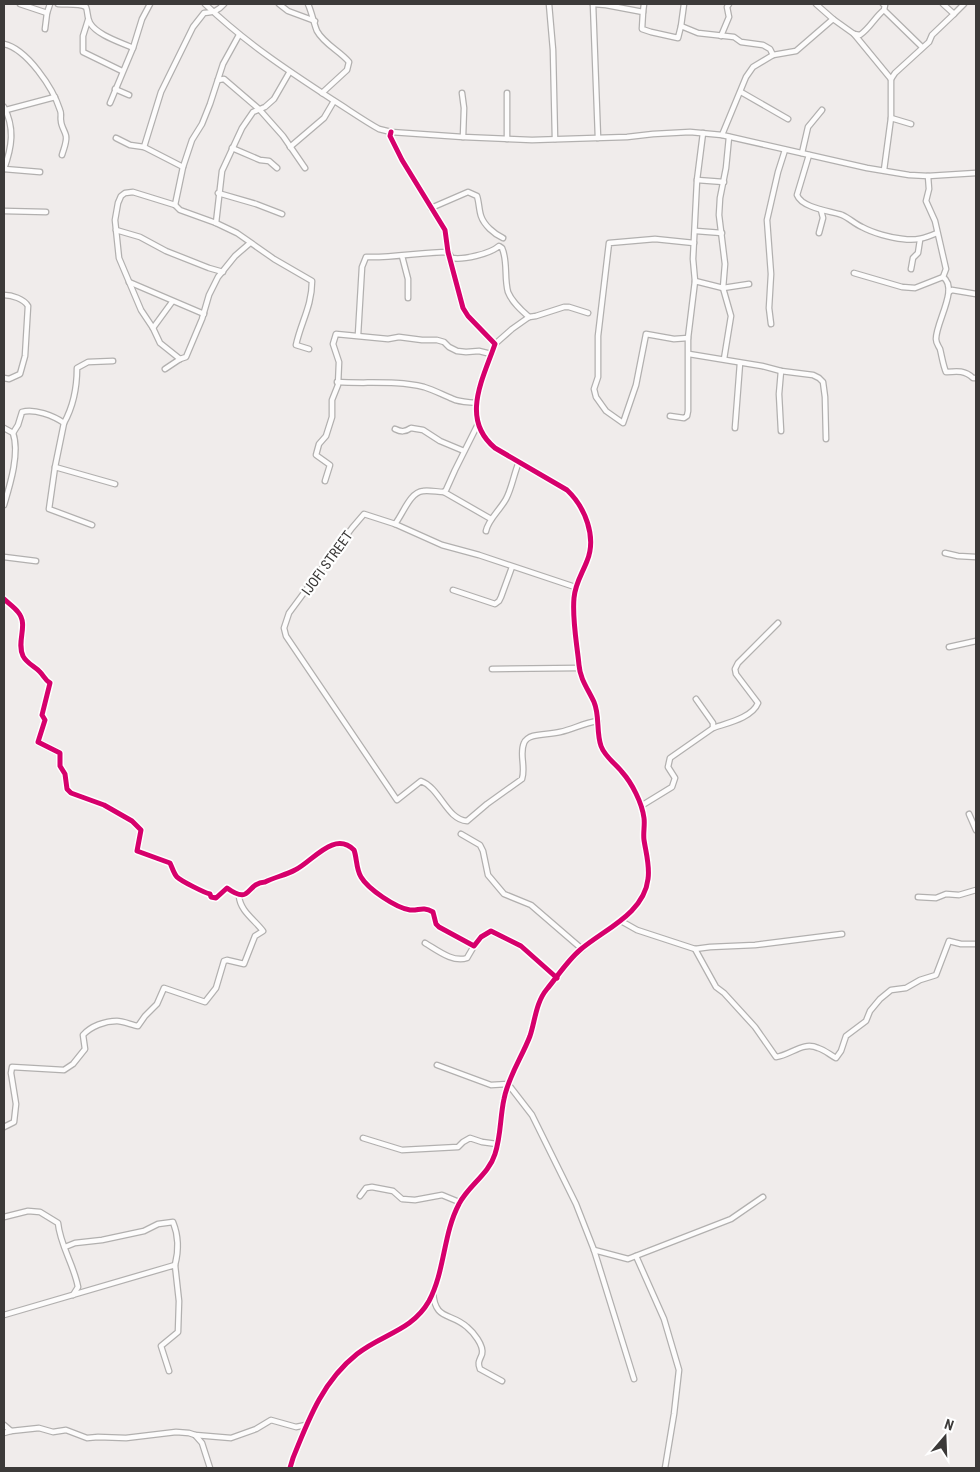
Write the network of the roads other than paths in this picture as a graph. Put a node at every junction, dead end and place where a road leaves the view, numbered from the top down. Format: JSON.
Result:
{"nodes":[{"id":1,"x":20,"y":4,"type":"edge"},
{"id":2,"x":50,"y":4,"type":"edge"},
{"id":3,"x":58,"y":4,"type":"edge"},
{"id":4,"x":150,"y":4,"type":"edge"},
{"id":5,"x":205,"y":4,"type":"edge"},
{"id":6,"x":224,"y":4,"type":"edge"},
{"id":7,"x":279,"y":4,"type":"edge"},
{"id":8,"x":308,"y":4,"type":"edge"},
{"id":9,"x":549,"y":4,"type":"edge"},
{"id":10,"x":593,"y":4,"type":"edge"},
{"id":11,"x":644,"y":4,"type":"edge"},
{"id":12,"x":684,"y":4,"type":"edge"},
{"id":13,"x":729,"y":4,"type":"edge"},
{"id":14,"x":816,"y":4,"type":"edge"},
{"id":15,"x":883,"y":4,"type":"edge"},
{"id":16,"x":943,"y":4,"type":"edge"},
{"id":17,"x":964,"y":4,"type":"edge"},
{"id":18,"x":884,"y":10,"type":"junction"},
{"id":19,"x":47,"y":12,"type":"junction"},
{"id":20,"x":214,"y":12,"type":"junction"},
{"id":21,"x":643,"y":12,"type":"junction"},
{"id":22,"x":954,"y":14,"type":"junction"},
{"id":23,"x":833,"y":19,"type":"junction"},
{"id":24,"x":88,"y":20,"type":"junction"},
{"id":25,"x":315,"y":21,"type":"junction"},
{"id":26,"x":682,"y":26,"type":"junction"},
{"id":27,"x":45,"y":29,"type":"dead end"},
{"id":28,"x":854,"y":34,"type":"junction"},
{"id":29,"x":239,"y":35,"type":"junction"},
{"id":30,"x":720,"y":36,"type":"junction"},
{"id":31,"x":4,"y":44,"type":"edge"},
{"id":32,"x":922,"y":47,"type":"junction"},
{"id":33,"x":132,"y":48,"type":"junction"},
{"id":34,"x":773,"y":55,"type":"junction"},
{"id":35,"x":122,"y":71,"type":"junction"},
{"id":36,"x":289,"y":73,"type":"junction"},
{"id":37,"x":891,"y":79,"type":"junction"},
{"id":38,"x":218,"y":80,"type":"junction"},
{"id":39,"x":115,"y":89,"type":"junction"},
{"id":40,"x":740,"y":92,"type":"junction"},
{"id":41,"x":322,"y":93,"type":"junction"},
{"id":42,"x":462,"y":93,"type":"dead end"},
{"id":43,"x":507,"y":93,"type":"dead end"},
{"id":44,"x":129,"y":95,"type":"dead end"},
{"id":45,"x":55,"y":97,"type":"junction"},
{"id":46,"x":334,"y":101,"type":"junction"},
{"id":47,"x":110,"y":103,"type":"dead end"},
{"id":48,"x":5,"y":108,"type":"edge"},
{"id":49,"x":259,"y":109,"type":"junction"},
{"id":50,"x":822,"y":110,"type":"dead end"},
{"id":51,"x":891,"y":118,"type":"junction"},
{"id":52,"x":788,"y":119,"type":"dead end"},
{"id":53,"x":911,"y":124,"type":"dead end"},
{"id":54,"x":391,"y":132,"type":"junction"},
{"id":55,"x":703,"y":133,"type":"junction"},
{"id":56,"x":722,"y":135,"type":"junction"},
{"id":57,"x":463,"y":137,"type":"junction"},
{"id":58,"x":730,"y":137,"type":"junction"},
{"id":59,"x":116,"y":138,"type":"dead end"},
{"id":60,"x":598,"y":138,"type":"junction"},
{"id":61,"x":507,"y":139,"type":"junction"},
{"id":62,"x":555,"y":139,"type":"junction"},
{"id":63,"x":290,"y":146,"type":"junction"},
{"id":64,"x":144,"y":147,"type":"junction"},
{"id":65,"x":232,"y":148,"type":"junction"},
{"id":66,"x":785,"y":150,"type":"junction"},
{"id":67,"x":802,"y":153,"type":"junction"},
{"id":68,"x":62,"y":155,"type":"dead end"},
{"id":69,"x":809,"y":155,"type":"junction"},
{"id":70,"x":183,"y":167,"type":"junction"},
{"id":71,"x":277,"y":168,"type":"dead end"},
{"id":72,"x":304,"y":168,"type":"dead end"},
{"id":73,"x":4,"y":169,"type":"edge"},
{"id":74,"x":884,"y":170,"type":"junction"},
{"id":75,"x":40,"y":172,"type":"dead end"},
{"id":76,"x":976,"y":173,"type":"edge"},
{"id":77,"x":928,"y":176,"type":"junction"},
{"id":78,"x":698,"y":180,"type":"junction"},
{"id":79,"x":724,"y":182,"type":"junction"},
{"id":80,"x":218,"y":193,"type":"junction"},
{"id":81,"x":175,"y":206,"type":"junction"},
{"id":82,"x":432,"y":208,"type":"junction"},
{"id":83,"x":822,"y":210,"type":"junction"},
{"id":84,"x":4,"y":211,"type":"edge"},
{"id":85,"x":46,"y":212,"type":"dead end"},
{"id":86,"x":282,"y":214,"type":"dead end"},
{"id":87,"x":216,"y":223,"type":"junction"},
{"id":88,"x":116,"y":230,"type":"junction"},
{"id":89,"x":696,"y":231,"type":"junction"},
{"id":90,"x":722,"y":233,"type":"junction"},
{"id":91,"x":819,"y":233,"type":"dead end"},
{"id":92,"x":937,"y":233,"type":"junction"},
{"id":93,"x":503,"y":238,"type":"dead end"},
{"id":94,"x":920,"y":240,"type":"junction"},
{"id":95,"x":250,"y":243,"type":"junction"},
{"id":96,"x":694,"y":243,"type":"junction"},
{"id":97,"x":448,"y":252,"type":"junction"},
{"id":98,"x":402,"y":256,"type":"junction"},
{"id":99,"x":911,"y":269,"type":"dead end"},
{"id":100,"x":223,"y":272,"type":"junction"},
{"id":101,"x":854,"y":273,"type":"dead end"},
{"id":102,"x":943,"y":277,"type":"junction"},
{"id":103,"x":694,"y":281,"type":"junction"},
{"id":104,"x":129,"y":282,"type":"junction"},
{"id":105,"x":749,"y":284,"type":"dead end"},
{"id":106,"x":723,"y":288,"type":"junction"},
{"id":107,"x":949,"y":292,"type":"junction"},
{"id":108,"x":976,"y":294,"type":"edge"},
{"id":109,"x":4,"y":295,"type":"edge"},
{"id":110,"x":408,"y":298,"type":"dead end"},
{"id":111,"x":172,"y":302,"type":"junction"},
{"id":112,"x":588,"y":313,"type":"dead end"},
{"id":113,"x":204,"y":314,"type":"junction"},
{"id":114,"x":529,"y":317,"type":"junction"},
{"id":115,"x":771,"y":324,"type":"dead end"},
{"id":116,"x":153,"y":328,"type":"junction"},
{"id":117,"x":358,"y":335,"type":"junction"},
{"id":118,"x":688,"y":338,"type":"junction"},
{"id":119,"x":495,"y":344,"type":"junction"},
{"id":120,"x":310,"y":349,"type":"dead end"},
{"id":121,"x":492,"y":354,"type":"junction"},
{"id":122,"x":689,"y":354,"type":"junction"},
{"id":123,"x":180,"y":359,"type":"junction"},
{"id":124,"x":724,"y":359,"type":"junction"},
{"id":125,"x":113,"y":361,"type":"dead end"},
{"id":126,"x":740,"y":363,"type":"junction"},
{"id":127,"x":165,"y":369,"type":"dead end"},
{"id":128,"x":781,"y":371,"type":"junction"},
{"id":129,"x":4,"y":378,"type":"edge"},
{"id":130,"x":976,"y":378,"type":"edge"},
{"id":131,"x":338,"y":382,"type":"junction"},
{"id":132,"x":476,"y":403,"type":"junction"},
{"id":133,"x":670,"y":416,"type":"dead end"},
{"id":134,"x":64,"y":423,"type":"junction"},
{"id":135,"x":478,"y":424,"type":"junction"},
{"id":136,"x":4,"y":428,"type":"edge"},
{"id":137,"x":735,"y":428,"type":"dead end"},
{"id":138,"x":395,"y":429,"type":"dead end"},
{"id":139,"x":781,"y":431,"type":"dead end"},
{"id":140,"x":13,"y":433,"type":"junction"},
{"id":141,"x":826,"y":439,"type":"dead end"},
{"id":142,"x":464,"y":451,"type":"junction"},
{"id":143,"x":519,"y":462,"type":"junction"},
{"id":144,"x":55,"y":467,"type":"junction"},
{"id":145,"x":325,"y":481,"type":"dead end"},
{"id":146,"x":115,"y":484,"type":"dead end"},
{"id":147,"x":444,"y":492,"type":"junction"},
{"id":148,"x":4,"y":505,"type":"edge"},
{"id":149,"x":491,"y":519,"type":"junction"},
{"id":150,"x":395,"y":524,"type":"junction"},
{"id":151,"x":92,"y":525,"type":"dead end"},
{"id":152,"x":486,"y":531,"type":"dead end"},
{"id":153,"x":945,"y":553,"type":"dead end"},
{"id":154,"x":4,"y":557,"type":"edge"},
{"id":155,"x":976,"y":558,"type":"edge"},
{"id":156,"x":36,"y":561,"type":"dead end"},
{"id":157,"x":512,"y":567,"type":"junction"},
{"id":158,"x":575,"y":587,"type":"junction"},
{"id":159,"x":452,"y":590,"type":"dead end"},
{"id":160,"x":4,"y":599,"type":"edge"},
{"id":161,"x":778,"y":624,"type":"dead end"},
{"id":162,"x":976,"y":641,"type":"edge"},
{"id":163,"x":949,"y":647,"type":"dead end"},
{"id":164,"x":579,"y":668,"type":"junction"},
{"id":165,"x":492,"y":669,"type":"dead end"},
{"id":166,"x":696,"y":699,"type":"dead end"},
{"id":167,"x":598,"y":721,"type":"junction"},
{"id":168,"x":713,"y":728,"type":"junction"},
{"id":169,"x":641,"y":806,"type":"junction"},
{"id":170,"x":969,"y":814,"type":"dead end"},
{"id":171,"x":976,"y":830,"type":"edge"},
{"id":172,"x":461,"y":834,"type":"dead end"},
{"id":173,"x":976,"y":890,"type":"edge"},
{"id":174,"x":239,"y":896,"type":"junction"},
{"id":175,"x":918,"y":897,"type":"dead end"},
{"id":176,"x":621,"y":921,"type":"junction"},
{"id":177,"x":842,"y":934,"type":"dead end"},
{"id":178,"x":425,"y":943,"type":"dead end"},
{"id":179,"x":976,"y":944,"type":"edge"},
{"id":180,"x":474,"y":946,"type":"junction"},
{"id":181,"x":582,"y":949,"type":"junction"},
{"id":182,"x":695,"y":949,"type":"junction"},
{"id":183,"x":557,"y":978,"type":"junction"},
{"id":184,"x":437,"y":1065,"type":"dead end"},
{"id":185,"x":508,"y":1084,"type":"junction"},
{"id":186,"x":4,"y":1127,"type":"edge"},
{"id":187,"x":363,"y":1138,"type":"dead end"},
{"id":188,"x":497,"y":1144,"type":"junction"},
{"id":189,"x":360,"y":1196,"type":"dead end"},
{"id":190,"x":763,"y":1197,"type":"dead end"},
{"id":191,"x":459,"y":1202,"type":"junction"},
{"id":192,"x":4,"y":1217,"type":"edge"},
{"id":193,"x":65,"y":1247,"type":"junction"},
{"id":194,"x":594,"y":1250,"type":"junction"},
{"id":195,"x":636,"y":1256,"type":"junction"},
{"id":196,"x":175,"y":1265,"type":"junction"},
{"id":197,"x":433,"y":1291,"type":"junction"},
{"id":198,"x":72,"y":1296,"type":"junction"},
{"id":199,"x":4,"y":1315,"type":"edge"},
{"id":200,"x":169,"y":1371,"type":"dead end"},
{"id":201,"x":634,"y":1379,"type":"dead end"},
{"id":202,"x":502,"y":1381,"type":"dead end"},
{"id":203,"x":4,"y":1425,"type":"edge"},
{"id":204,"x":306,"y":1426,"type":"junction"},
{"id":205,"x":11,"y":1432,"type":"junction"},
{"id":206,"x":4,"y":1433,"type":"edge"},
{"id":207,"x":195,"y":1435,"type":"junction"},
{"id":208,"x":210,"y":1468,"type":"edge"},
{"id":209,"x":290,"y":1468,"type":"edge"},
{"id":210,"x":665,"y":1468,"type":"edge"}],
"edges":[{"from":1,"to":19,"type":"street"},
{"from":2,"to":19,"type":"street"},
{"from":3,"to":24,"type":"street"},
{"from":4,"to":33,"type":"street"},
{"from":5,"to":20,"type":"street"},
{"from":6,"to":20,"type":"street"},
{"from":7,"to":25,"type":"street"},
{"from":8,"to":25,"type":"street"},
{"from":9,"to":62,"type":"street"},
{"from":10,"to":21,"type":"street"},
{"from":10,"to":60,"type":"street"},
{"from":11,"to":21,"type":"street"},
{"from":12,"to":26,"type":"street"},
{"from":13,"to":30,"type":"street"},
{"from":14,"to":23,"type":"street"},
{"from":15,"to":18,"type":"street"},
{"from":16,"to":22,"type":"street"},
{"from":17,"to":22,"type":"street"},
{"from":18,"to":28,"type":"street"},
{"from":18,"to":32,"type":"street"},
{"from":19,"to":27,"type":"street"},
{"from":20,"to":29,"type":"street"},
{"from":20,"to":64,"type":"street"},
{"from":21,"to":26,"type":"street"},
{"from":22,"to":32,"type":"street"},
{"from":23,"to":28,"type":"street"},
{"from":23,"to":34,"type":"street"},
{"from":24,"to":33,"type":"street"},
{"from":24,"to":35,"type":"street"},
{"from":25,"to":41,"type":"street"},
{"from":26,"to":30,"type":"street"},
{"from":28,"to":37,"type":"street"},
{"from":29,"to":36,"type":"street"},
{"from":29,"to":38,"type":"street"},
{"from":30,"to":34,"type":"street"},
{"from":31,"to":45,"type":"street"},
{"from":32,"to":37,"type":"street"},
{"from":33,"to":35,"type":"street"},
{"from":34,"to":40,"type":"street"},
{"from":35,"to":39,"type":"street"},
{"from":36,"to":41,"type":"street"},
{"from":36,"to":49,"type":"street"},
{"from":37,"to":51,"type":"street"},
{"from":38,"to":49,"type":"street"},
{"from":38,"to":70,"type":"street"},
{"from":39,"to":44,"type":"street"},
{"from":39,"to":47,"type":"street"},
{"from":40,"to":52,"type":"street"},
{"from":40,"to":56,"type":"street"},
{"from":41,"to":46,"type":"street"},
{"from":42,"to":57,"type":"street"},
{"from":43,"to":61,"type":"street"},
{"from":45,"to":48,"type":"street"},
{"from":45,"to":68,"type":"street"},
{"from":46,"to":54,"type":"street"},
{"from":46,"to":63,"type":"street"},
{"from":48,"to":73,"type":"street"},
{"from":49,"to":63,"type":"street"},
{"from":49,"to":65,"type":"street"},
{"from":50,"to":67,"type":"street"},
{"from":51,"to":53,"type":"street"},
{"from":51,"to":74,"type":"street"},
{"from":54,"to":57,"type":"street"},
{"from":54,"to":82,"type":"street"},
{"from":55,"to":56,"type":"street"},
{"from":55,"to":60,"type":"street"},
{"from":55,"to":78,"type":"street"},
{"from":56,"to":58,"type":"street"},
{"from":57,"to":61,"type":"street"},
{"from":58,"to":66,"type":"street"},
{"from":58,"to":79,"type":"street"},
{"from":59,"to":64,"type":"street"},
{"from":60,"to":62,"type":"street"},
{"from":61,"to":62,"type":"street"},
{"from":63,"to":72,"type":"street"},
{"from":64,"to":70,"type":"street"},
{"from":65,"to":71,"type":"street"},
{"from":65,"to":80,"type":"street"},
{"from":66,"to":67,"type":"street"},
{"from":66,"to":115,"type":"street"},
{"from":67,"to":69,"type":"street"},
{"from":69,"to":74,"type":"street"},
{"from":69,"to":83,"type":"street"},
{"from":70,"to":81,"type":"street"},
{"from":73,"to":75,"type":"street"},
{"from":74,"to":77,"type":"street"},
{"from":76,"to":77,"type":"street"},
{"from":77,"to":92,"type":"street"},
{"from":78,"to":79,"type":"street"},
{"from":78,"to":89,"type":"street"},
{"from":79,"to":90,"type":"street"},
{"from":80,"to":86,"type":"street"},
{"from":80,"to":87,"type":"street"},
{"from":81,"to":87,"type":"street"},
{"from":81,"to":88,"type":"street"},
{"from":82,"to":93,"type":"street"},
{"from":82,"to":97,"type":"street"},
{"from":83,"to":91,"type":"street"},
{"from":83,"to":94,"type":"street"},
{"from":84,"to":85,"type":"street"},
{"from":87,"to":95,"type":"street"},
{"from":88,"to":100,"type":"street"},
{"from":88,"to":104,"type":"street"},
{"from":89,"to":90,"type":"street"},
{"from":89,"to":96,"type":"street"},
{"from":90,"to":106,"type":"street"},
{"from":92,"to":94,"type":"street"},
{"from":92,"to":102,"type":"street"},
{"from":94,"to":99,"type":"street"},
{"from":95,"to":100,"type":"street"},
{"from":95,"to":120,"type":"street"},
{"from":96,"to":103,"type":"street"},
{"from":96,"to":118,"type":"street"},
{"from":97,"to":98,"type":"street"},
{"from":97,"to":114,"type":"street"},
{"from":97,"to":119,"type":"street"},
{"from":98,"to":110,"type":"street"},
{"from":98,"to":117,"type":"street"},
{"from":100,"to":113,"type":"street"},
{"from":101,"to":102,"type":"street"},
{"from":102,"to":107,"type":"street"},
{"from":103,"to":106,"type":"street"},
{"from":103,"to":118,"type":"street"},
{"from":104,"to":111,"type":"street"},
{"from":104,"to":116,"type":"street"},
{"from":105,"to":106,"type":"street"},
{"from":106,"to":124,"type":"street"},
{"from":107,"to":108,"type":"street"},
{"from":107,"to":130,"type":"street"},
{"from":109,"to":129,"type":"street"},
{"from":111,"to":113,"type":"street"},
{"from":111,"to":116,"type":"street"},
{"from":112,"to":114,"type":"street"},
{"from":113,"to":123,"type":"street"},
{"from":114,"to":119,"type":"street"},
{"from":116,"to":123,"type":"street"},
{"from":117,"to":121,"type":"street"},
{"from":117,"to":131,"type":"street"},
{"from":118,"to":122,"type":"street"},
{"from":119,"to":121,"type":"street"},
{"from":121,"to":132,"type":"street"},
{"from":122,"to":124,"type":"street"},
{"from":122,"to":133,"type":"street"},
{"from":123,"to":127,"type":"street"},
{"from":124,"to":126,"type":"street"},
{"from":125,"to":134,"type":"street"},
{"from":126,"to":128,"type":"street"},
{"from":126,"to":137,"type":"street"},
{"from":128,"to":139,"type":"street"},
{"from":128,"to":141,"type":"street"},
{"from":131,"to":132,"type":"street"},
{"from":131,"to":145,"type":"street"},
{"from":132,"to":135,"type":"street"},
{"from":134,"to":140,"type":"street"},
{"from":134,"to":144,"type":"street"},
{"from":135,"to":142,"type":"street"},
{"from":135,"to":143,"type":"street"},
{"from":136,"to":140,"type":"street"},
{"from":138,"to":142,"type":"street"},
{"from":140,"to":148,"type":"street"},
{"from":142,"to":147,"type":"street"},
{"from":143,"to":149,"type":"street"},
{"from":143,"to":158,"type":"street"},
{"from":144,"to":146,"type":"street"},
{"from":144,"to":151,"type":"street"},
{"from":147,"to":149,"type":"street"},
{"from":147,"to":150,"type":"street"},
{"from":149,"to":152,"type":"street"},
{"from":150,"to":157,"type":"street","name":"IJOFI STREET"},
{"from":150,"to":167,"type":"street","name":"IJOFI STREET"},
{"from":153,"to":155,"type":"street"},
{"from":154,"to":156,"type":"street"},
{"from":157,"to":158,"type":"street","name":"IJOFI STREET"},
{"from":157,"to":159,"type":"street"},
{"from":158,"to":164,"type":"street"},
{"from":160,"to":174,"type":"street"},
{"from":161,"to":168,"type":"street"},
{"from":162,"to":163,"type":"street"},
{"from":164,"to":165,"type":"street"},
{"from":164,"to":167,"type":"street"},
{"from":166,"to":168,"type":"street"},
{"from":167,"to":169,"type":"street"},
{"from":168,"to":169,"type":"street"},
{"from":169,"to":176,"type":"street"},
{"from":170,"to":171,"type":"street"},
{"from":172,"to":181,"type":"street"},
{"from":173,"to":175,"type":"street"},
{"from":174,"to":180,"type":"street"},
{"from":174,"to":186,"type":"street"},
{"from":176,"to":181,"type":"street"},
{"from":176,"to":182,"type":"street"},
{"from":177,"to":182,"type":"street"},
{"from":178,"to":180,"type":"street"},
{"from":179,"to":182,"type":"street"},
{"from":180,"to":183,"type":"street"},
{"from":181,"to":183,"type":"street"},
{"from":183,"to":185,"type":"street"},
{"from":184,"to":185,"type":"street"},
{"from":185,"to":188,"type":"street"},
{"from":185,"to":194,"type":"street"},
{"from":187,"to":188,"type":"street"},
{"from":188,"to":191,"type":"street"},
{"from":189,"to":191,"type":"street"},
{"from":190,"to":195,"type":"street"},
{"from":191,"to":197,"type":"street"},
{"from":192,"to":193,"type":"street"},
{"from":193,"to":196,"type":"street"},
{"from":193,"to":198,"type":"street"},
{"from":194,"to":195,"type":"street"},
{"from":194,"to":201,"type":"street"},
{"from":195,"to":210,"type":"street"},
{"from":196,"to":198,"type":"street"},
{"from":196,"to":200,"type":"street"},
{"from":197,"to":202,"type":"street"},
{"from":197,"to":204,"type":"street"},
{"from":198,"to":199,"type":"street"},
{"from":203,"to":205,"type":"street"},
{"from":204,"to":207,"type":"street"},
{"from":204,"to":209,"type":"street"},
{"from":205,"to":206,"type":"street"},
{"from":205,"to":207,"type":"street"},
{"from":207,"to":208,"type":"street"}]}
